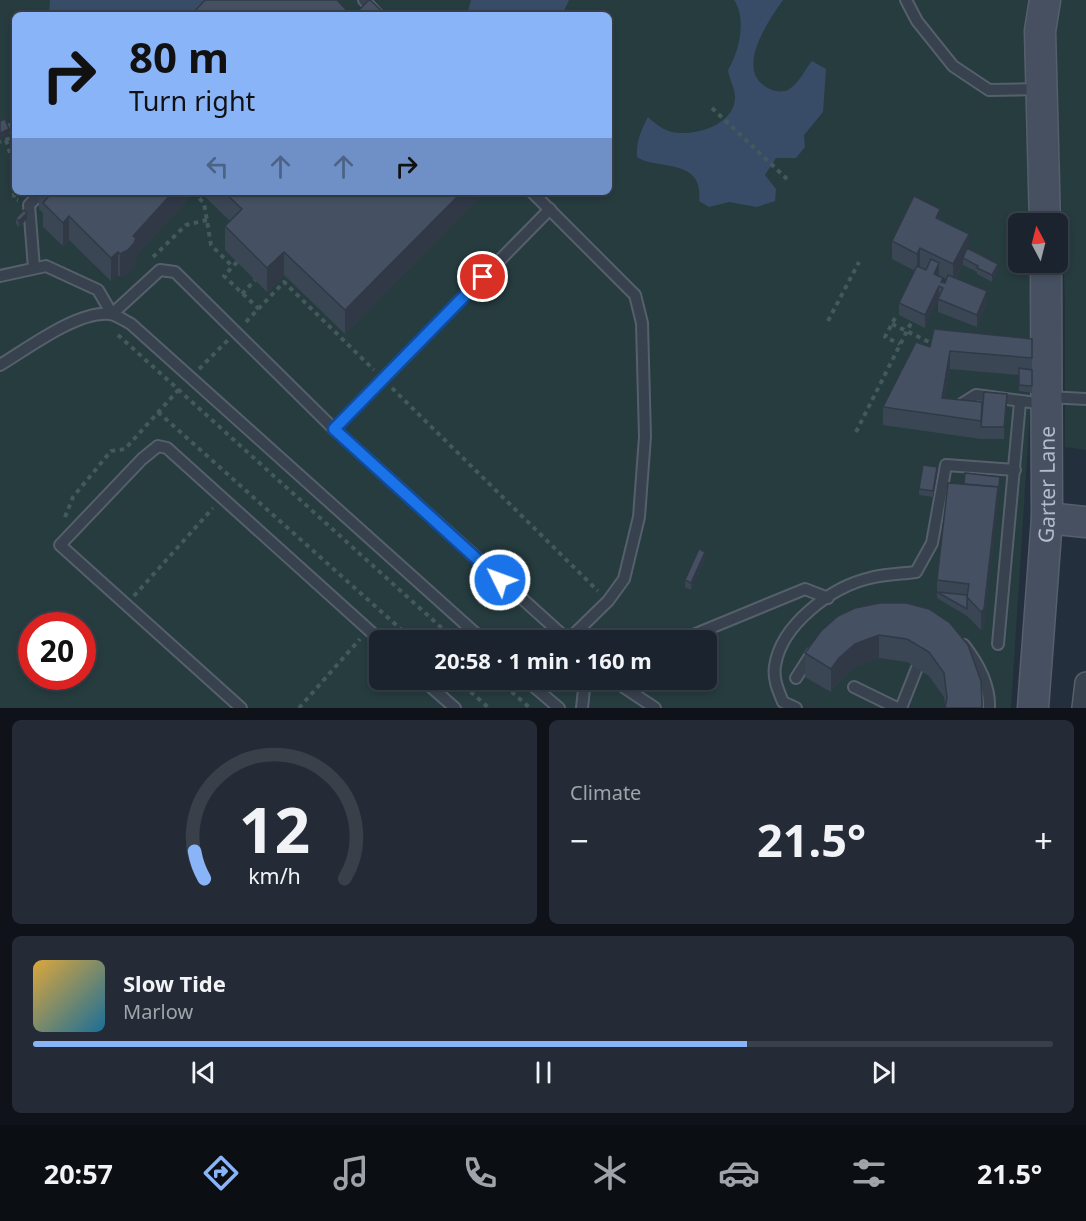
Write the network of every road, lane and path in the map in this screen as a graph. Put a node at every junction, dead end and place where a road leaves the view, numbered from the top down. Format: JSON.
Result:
{"nodes":[{"id":1,"x":364,"y":0,"type":"edge"},
{"id":2,"x":906,"y":0,"type":"edge"},
{"id":3,"x":1045,"y":0,"type":"edge"},
{"id":4,"x":375,"y":12,"type":"edge"},
{"id":5,"x":1041,"y":89,"type":"junction"},
{"id":6,"x":712,"y":108,"type":"dead end"},
{"id":7,"x":0,"y":124,"type":"edge"},
{"id":8,"x":12,"y":134,"type":"edge"},
{"id":9,"x":12,"y":137,"type":"edge"},
{"id":10,"x":6,"y":140,"type":"junction"},
{"id":11,"x":0,"y":142,"type":"edge"},
{"id":12,"x":12,"y":160,"type":"edge"},
{"id":13,"x":787,"y":179,"type":"dead end"},
{"id":14,"x":14,"y":195,"type":"edge"},
{"id":15,"x":39,"y":195,"type":"edge"},
{"id":16,"x":197,"y":195,"type":"edge"},
{"id":17,"x":535,"y":195,"type":"edge"},
{"id":18,"x":29,"y":205,"type":"junction"},
{"id":19,"x":550,"y":209,"type":"junction"},
{"id":20,"x":1045,"y":213,"type":"edge"},
{"id":21,"x":237,"y":262,"type":"dead end"},
{"id":22,"x":859,"y":262,"type":"dead end"},
{"id":23,"x":233,"y":267,"type":"junction"},
{"id":24,"x":34,"y":268,"type":"junction"},
{"id":25,"x":1045,"y":273,"type":"edge"},
{"id":26,"x":0,"y":276,"type":"edge"},
{"id":27,"x":255,"y":280,"type":"dead end"},
{"id":28,"x":242,"y":294,"type":"junction"},
{"id":29,"x":111,"y":314,"type":"junction"},
{"id":30,"x":895,"y":318,"type":"dead end"},
{"id":31,"x":828,"y":321,"type":"dead end"},
{"id":32,"x":911,"y":322,"type":"dead end"},
{"id":33,"x":892,"y":324,"type":"junction"},
{"id":34,"x":907,"y":331,"type":"junction"},
{"id":35,"x":932,"y":343,"type":"edge"},
{"id":36,"x":900,"y":344,"type":"junction"},
{"id":37,"x":217,"y":352,"type":"dead end"},
{"id":38,"x":0,"y":365,"type":"edge"},
{"id":39,"x":191,"y":376,"type":"junction"},
{"id":40,"x":383,"y":379,"type":"junction"},
{"id":41,"x":178,"y":390,"type":"junction"},
{"id":42,"x":1086,"y":399,"type":"edge"},
{"id":43,"x":1039,"y":401,"type":"junction"},
{"id":44,"x":158,"y":412,"type":"junction"},
{"id":45,"x":946,"y":414,"type":"edge"},
{"id":46,"x":334,"y":429,"type":"junction"},
{"id":47,"x":856,"y":432,"type":"dead end"},
{"id":48,"x":1015,"y":470,"type":"junction"},
{"id":49,"x":222,"y":499,"type":"junction"},
{"id":50,"x":1047,"y":518,"type":"junction"},
{"id":51,"x":60,"y":522,"type":"dead end"},
{"id":52,"x":1086,"y":522,"type":"edge"},
{"id":53,"x":828,"y":598,"type":"junction"},
{"id":54,"x":608,"y":601,"type":"junction"},
{"id":55,"x":125,"y":605,"type":"junction"},
{"id":56,"x":369,"y":630,"type":"joint"},
{"id":57,"x":402,"y":630,"type":"edge"},
{"id":58,"x":444,"y":630,"type":"edge"},
{"id":59,"x":472,"y":630,"type":"edge"},
{"id":60,"x":557,"y":630,"type":"edge"},
{"id":61,"x":578,"y":630,"type":"edge"},
{"id":62,"x":705,"y":630,"type":"edge"},
{"id":63,"x":958,"y":638,"type":"edge"},
{"id":64,"x":998,"y":644,"type":"dead end"},
{"id":65,"x":817,"y":645,"type":"edge"},
{"id":66,"x":917,"y":668,"type":"dead end"},
{"id":67,"x":796,"y":678,"type":"dead end"},
{"id":68,"x":1086,"y":683,"type":"edge"},
{"id":69,"x":854,"y":687,"type":"dead end"},
{"id":70,"x":434,"y":690,"type":"edge"},
{"id":71,"x":468,"y":690,"type":"edge"},
{"id":72,"x":509,"y":690,"type":"edge"},
{"id":73,"x":538,"y":690,"type":"edge"},
{"id":74,"x":584,"y":690,"type":"edge"},
{"id":75,"x":628,"y":690,"type":"edge"},
{"id":76,"x":241,"y":708,"type":"edge"},
{"id":77,"x":298,"y":708,"type":"edge"},
{"id":78,"x":455,"y":708,"type":"edge"},
{"id":79,"x":489,"y":708,"type":"edge"},
{"id":80,"x":530,"y":708,"type":"edge"},
{"id":81,"x":559,"y":708,"type":"edge"},
{"id":82,"x":582,"y":708,"type":"edge"},
{"id":83,"x":655,"y":708,"type":"edge"},
{"id":84,"x":796,"y":708,"type":"edge"},
{"id":85,"x":899,"y":708,"type":"edge"},
{"id":86,"x":989,"y":708,"type":"edge"},
{"id":87,"x":1033,"y":708,"type":"edge"},
{"id":88,"x":1083,"y":708,"type":"edge"}],
"edges":[{"from":1,"to":4,"type":"lane"},
{"from":2,"to":5,"type":"lane"},
{"from":3,"to":5,"type":"street"},
{"from":5,"to":20,"type":"street"},
{"from":6,"to":13,"type":"path"},
{"from":7,"to":8,"type":"path"},
{"from":9,"to":10,"type":"path"},
{"from":10,"to":11,"type":"path"},
{"from":10,"to":12,"type":"path"},
{"from":14,"to":18,"type":"path"},
{"from":15,"to":18,"type":"lane"},
{"from":16,"to":23,"type":"path"},
{"from":17,"to":19,"type":"lane"},
{"from":18,"to":24,"type":"lane"},
{"from":19,"to":40,"type":"lane"},
{"from":19,"to":54,"type":"lane"},
{"from":21,"to":23,"type":"path"},
{"from":22,"to":31,"type":"path"},
{"from":23,"to":28,"type":"path"},
{"from":24,"to":26,"type":"lane"},
{"from":24,"to":29,"type":"lane"},
{"from":25,"to":43,"type":"street","name":"Garter Lane"},
{"from":27,"to":28,"type":"path"},
{"from":28,"to":40,"type":"path"},
{"from":29,"to":38,"type":"lane"},
{"from":29,"to":39,"type":"lane"},
{"from":29,"to":41,"type":"path"},
{"from":29,"to":46,"type":"lane"},
{"from":30,"to":33,"type":"path"},
{"from":32,"to":34,"type":"path"},
{"from":33,"to":34,"type":"path"},
{"from":33,"to":36,"type":"path"},
{"from":34,"to":35,"type":"path"},
{"from":34,"to":36,"type":"path"},
{"from":36,"to":47,"type":"path"},
{"from":37,"to":39,"type":"path"},
{"from":39,"to":41,"type":"path"},
{"from":39,"to":59,"type":"lane"},
{"from":40,"to":46,"type":"lane"},
{"from":40,"to":54,"type":"path"},
{"from":41,"to":44,"type":"path"},
{"from":41,"to":58,"type":"path"},
{"from":42,"to":43,"type":"lane"},
{"from":43,"to":45,"type":"lane"},
{"from":43,"to":48,"type":"lane"},
{"from":43,"to":50,"type":"street","name":"Garter Lane"},
{"from":44,"to":51,"type":"path"},
{"from":44,"to":57,"type":"path"},
{"from":46,"to":60,"type":"lane"},
{"from":48,"to":53,"type":"lane"},
{"from":48,"to":64,"type":"lane"},
{"from":49,"to":55,"type":"path"},
{"from":49,"to":55,"type":"lane"},
{"from":49,"to":56,"type":"lane"},
{"from":50,"to":52,"type":"street"},
{"from":50,"to":87,"type":"street","name":"Garter Lane"},
{"from":53,"to":62,"type":"lane"},
{"from":53,"to":84,"type":"lane"},
{"from":54,"to":61,"type":"lane"},
{"from":55,"to":76,"type":"lane"},
{"from":56,"to":77,"type":"path"},
{"from":63,"to":86,"type":"lane"},
{"from":65,"to":67,"type":"lane"},
{"from":66,"to":85,"type":"lane"},
{"from":68,"to":88,"type":"street"},
{"from":69,"to":85,"type":"lane"},
{"from":70,"to":78,"type":"lane"},
{"from":71,"to":79,"type":"path"},
{"from":72,"to":80,"type":"path"},
{"from":73,"to":81,"type":"lane"},
{"from":74,"to":82,"type":"lane"},
{"from":75,"to":83,"type":"lane"}]}
